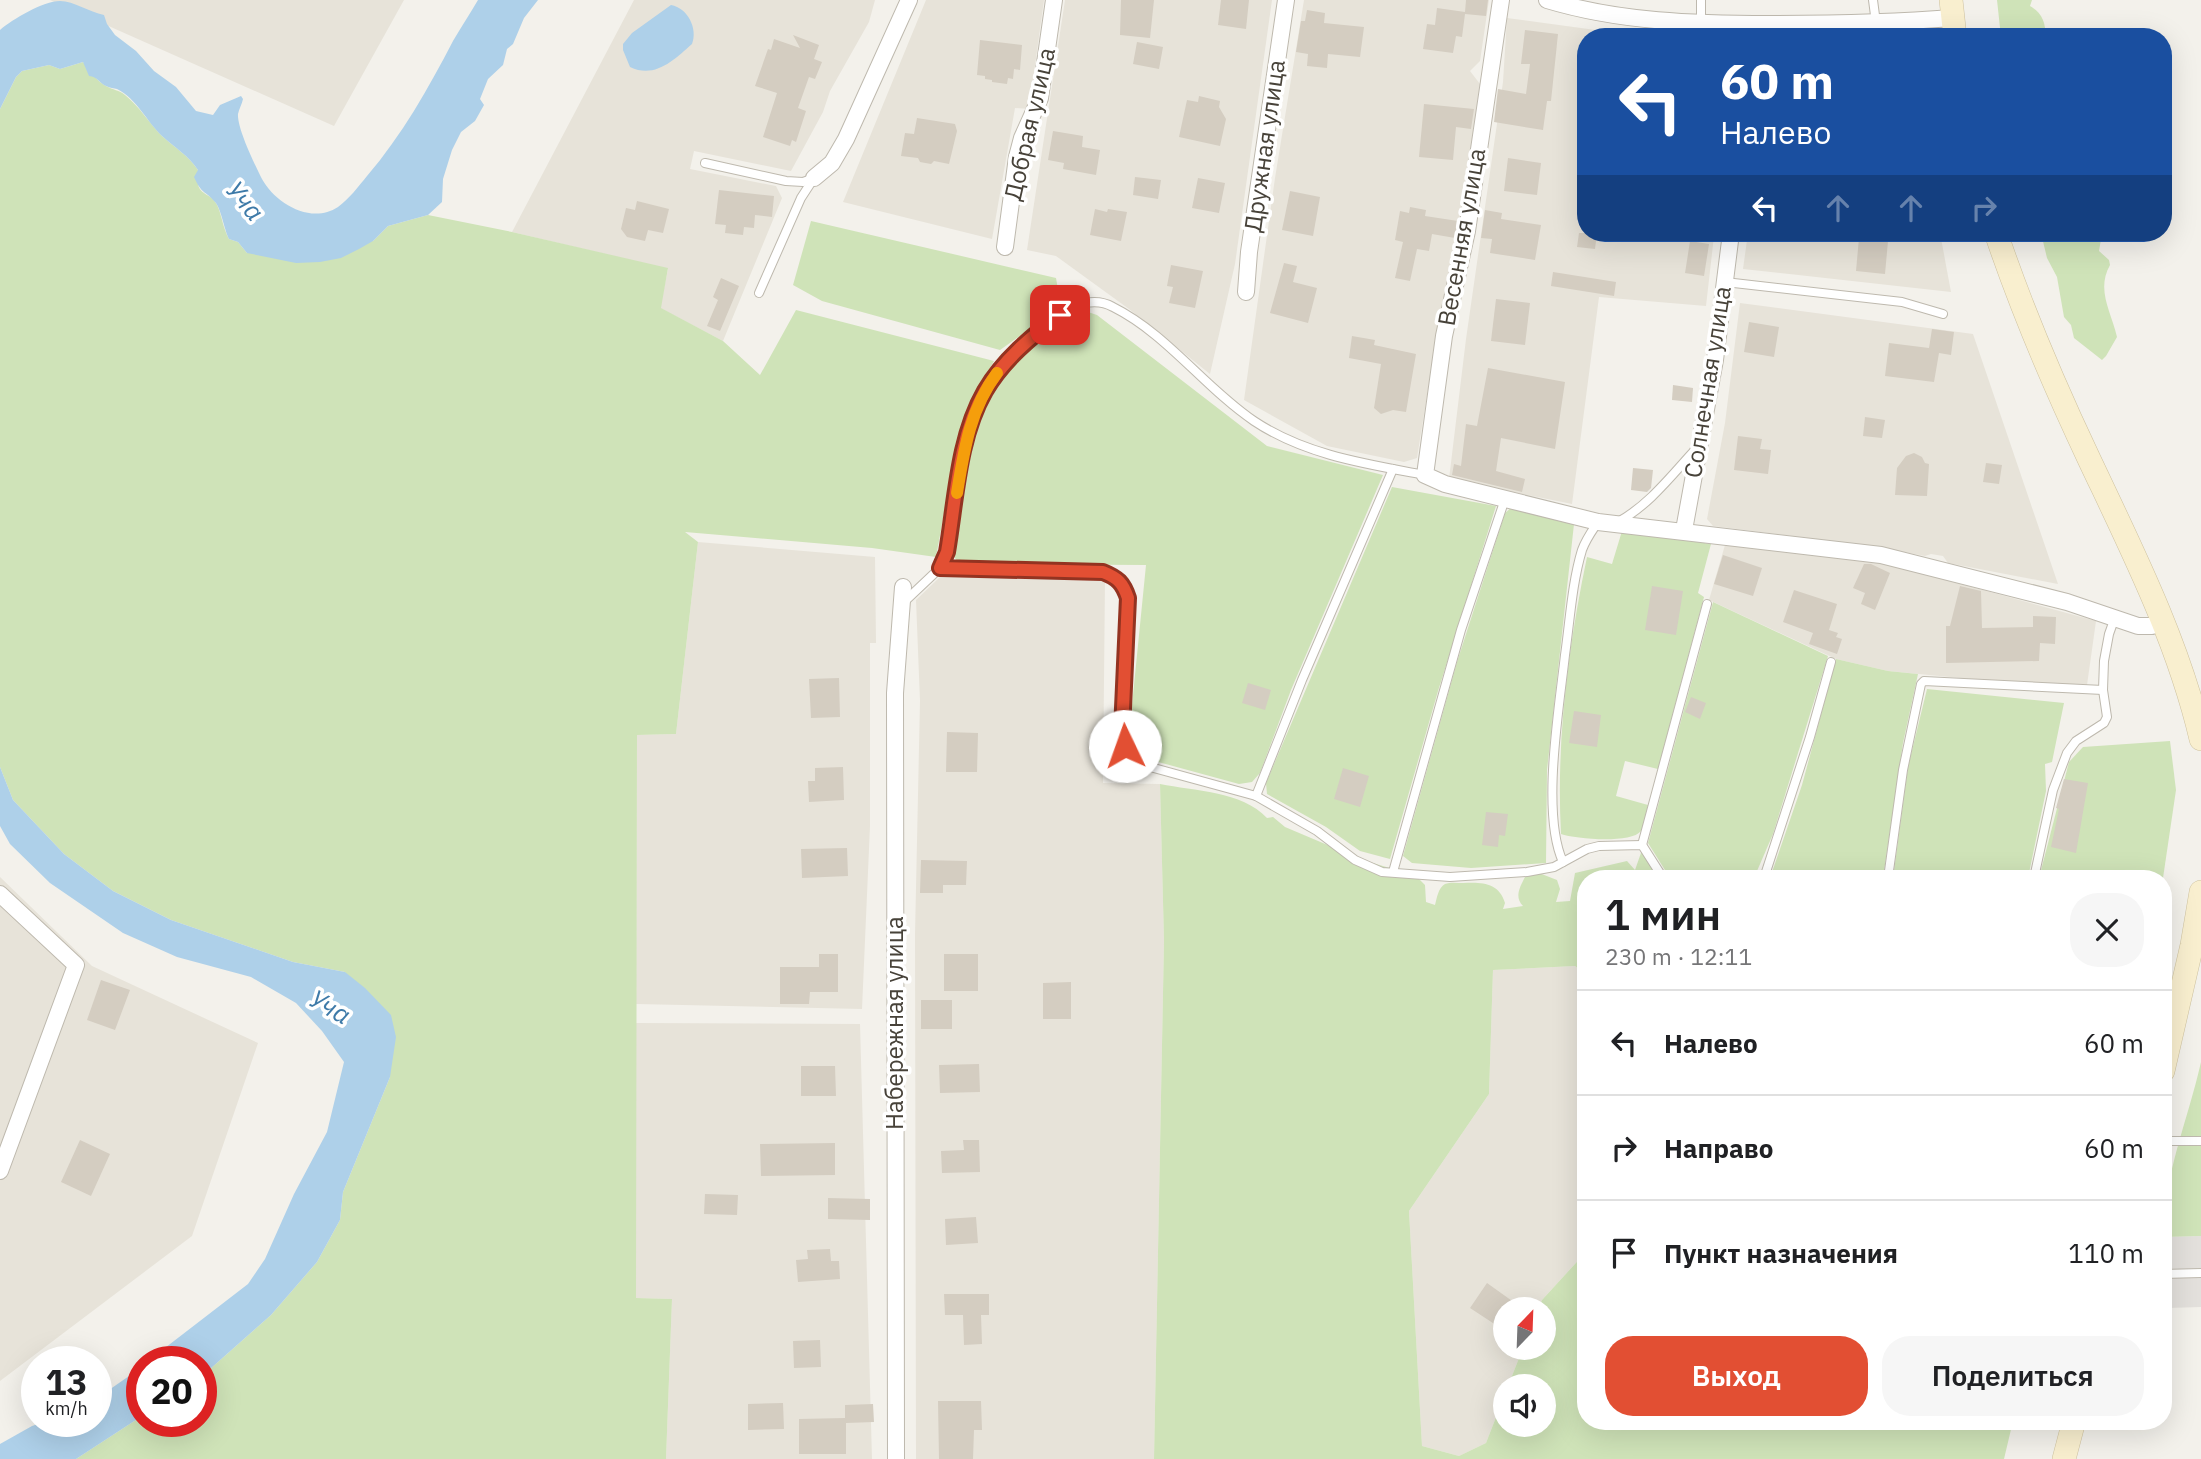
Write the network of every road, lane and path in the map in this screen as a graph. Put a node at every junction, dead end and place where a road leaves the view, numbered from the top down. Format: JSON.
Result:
{"nodes":[{"id":1,"x":909,"y":0,"type":"edge"},
{"id":2,"x":1054,"y":0,"type":"edge"},
{"id":3,"x":1286,"y":0,"type":"edge"},
{"id":4,"x":1501,"y":0,"type":"edge"},
{"id":5,"x":1547,"y":0,"type":"edge"},
{"id":6,"x":1702,"y":0,"type":"edge"},
{"id":7,"x":1873,"y":0,"type":"edge"},
{"id":8,"x":1953,"y":18,"type":"edge"},
{"id":9,"x":1701,"y":23,"type":"junction"},
{"id":10,"x":1876,"y":23,"type":"junction"},
{"id":11,"x":1739,"y":28,"type":"edge"},
{"id":12,"x":1789,"y":28,"type":"edge"},
{"id":13,"x":705,"y":163,"type":"dead end"},
{"id":14,"x":814,"y":178,"type":"junction"},
{"id":15,"x":1730,"y":242,"type":"edge"},
{"id":16,"x":1999,"y":242,"type":"edge"},
{"id":17,"x":1005,"y":247,"type":"dead end"},
{"id":18,"x":1725,"y":282,"type":"junction"},
{"id":19,"x":1246,"y":292,"type":"dead end"},
{"id":20,"x":759,"y":293,"type":"dead end"},
{"id":21,"x":1943,"y":314,"type":"dead end"},
{"id":22,"x":1698,"y":447,"type":"junction"},
{"id":23,"x":1393,"y":469,"type":"junction"},
{"id":24,"x":1425,"y":475,"type":"junction"},
{"id":25,"x":1505,"y":499,"type":"junction"},
{"id":26,"x":1598,"y":522,"type":"junction"},
{"id":27,"x":1616,"y":524,"type":"junction"},
{"id":28,"x":1684,"y":530,"type":"junction"},
{"id":29,"x":940,"y":568,"type":"junction"},
{"id":30,"x":902,"y":595,"type":"joint"},
{"id":31,"x":1707,"y":604,"type":"dead end"},
{"id":32,"x":2114,"y":620,"type":"junction"},
{"id":33,"x":2163,"y":622,"type":"junction"},
{"id":34,"x":1831,"y":662,"type":"dead end"},
{"id":35,"x":2103,"y":690,"type":"junction"},
{"id":36,"x":2201,"y":739,"type":"edge"},
{"id":37,"x":1256,"y":796,"type":"junction"},
{"id":38,"x":1642,"y":845,"type":"junction"},
{"id":39,"x":1563,"y":862,"type":"junction"},
{"id":40,"x":1658,"y":870,"type":"edge"},
{"id":41,"x":1767,"y":870,"type":"edge"},
{"id":42,"x":1889,"y":870,"type":"edge"},
{"id":43,"x":2036,"y":870,"type":"edge"},
{"id":44,"x":1393,"y":872,"type":"junction"},
{"id":45,"x":2201,"y":892,"type":"edge"},
{"id":46,"x":0,"y":894,"type":"edge"},
{"id":47,"x":2201,"y":899,"type":"edge"},
{"id":48,"x":2172,"y":1020,"type":"edge"},
{"id":49,"x":2172,"y":1141,"type":"edge"},
{"id":50,"x":2201,"y":1141,"type":"edge"},
{"id":51,"x":0,"y":1171,"type":"edge"},
{"id":52,"x":2201,"y":1273,"type":"edge"},
{"id":53,"x":2172,"y":1274,"type":"edge"},
{"id":54,"x":2072,"y":1430,"type":"edge"},
{"id":55,"x":896,"y":1459,"type":"edge"},
{"id":56,"x":2064,"y":1459,"type":"edge"}],
"edges":[{"from":1,"to":14,"type":"street"},
{"from":2,"to":17,"type":"street","name":"Добрая улица"},
{"from":3,"to":19,"type":"street","name":"Дружная улица"},
{"from":4,"to":24,"type":"street","name":"Весенняя улица"},
{"from":5,"to":9,"type":"street"},
{"from":6,"to":9,"type":"lane"},
{"from":7,"to":10,"type":"lane"},
{"from":8,"to":10,"type":"street"},
{"from":9,"to":11,"type":"street"},
{"from":10,"to":12,"type":"street"},
{"from":13,"to":14,"type":"lane"},
{"from":14,"to":20,"type":"lane"},
{"from":15,"to":18,"type":"street","name":"Солнечная улица"},
{"from":16,"to":33,"type":"main road"},
{"from":18,"to":21,"type":"lane"},
{"from":18,"to":22,"type":"street","name":"Солнечная улица"},
{"from":22,"to":27,"type":"lane"},
{"from":22,"to":28,"type":"street","name":"Солнечная улица"},
{"from":23,"to":24,"type":"lane"},
{"from":23,"to":29,"type":"lane"},
{"from":23,"to":37,"type":"lane"},
{"from":24,"to":25,"type":"street"},
{"from":25,"to":26,"type":"street"},
{"from":25,"to":44,"type":"lane"},
{"from":26,"to":27,"type":"street"},
{"from":26,"to":39,"type":"lane"},
{"from":27,"to":28,"type":"street"},
{"from":28,"to":32,"type":"street"},
{"from":29,"to":30,"type":"lane"},
{"from":29,"to":37,"type":"lane"},
{"from":30,"to":55,"type":"street","name":"Набережная улица"},
{"from":31,"to":38,"type":"lane"},
{"from":32,"to":33,"type":"street"},
{"from":32,"to":35,"type":"lane"},
{"from":33,"to":36,"type":"main road"},
{"from":34,"to":41,"type":"lane"},
{"from":35,"to":42,"type":"lane"},
{"from":35,"to":43,"type":"lane"},
{"from":37,"to":44,"type":"lane"},
{"from":38,"to":39,"type":"lane"},
{"from":38,"to":40,"type":"lane"},
{"from":39,"to":44,"type":"lane"},
{"from":45,"to":47,"type":"main road"},
{"from":46,"to":51,"type":"street"},
{"from":47,"to":48,"type":"main road"},
{"from":49,"to":50,"type":"lane"},
{"from":52,"to":53,"type":"lane"},
{"from":54,"to":56,"type":"main road"}]}
